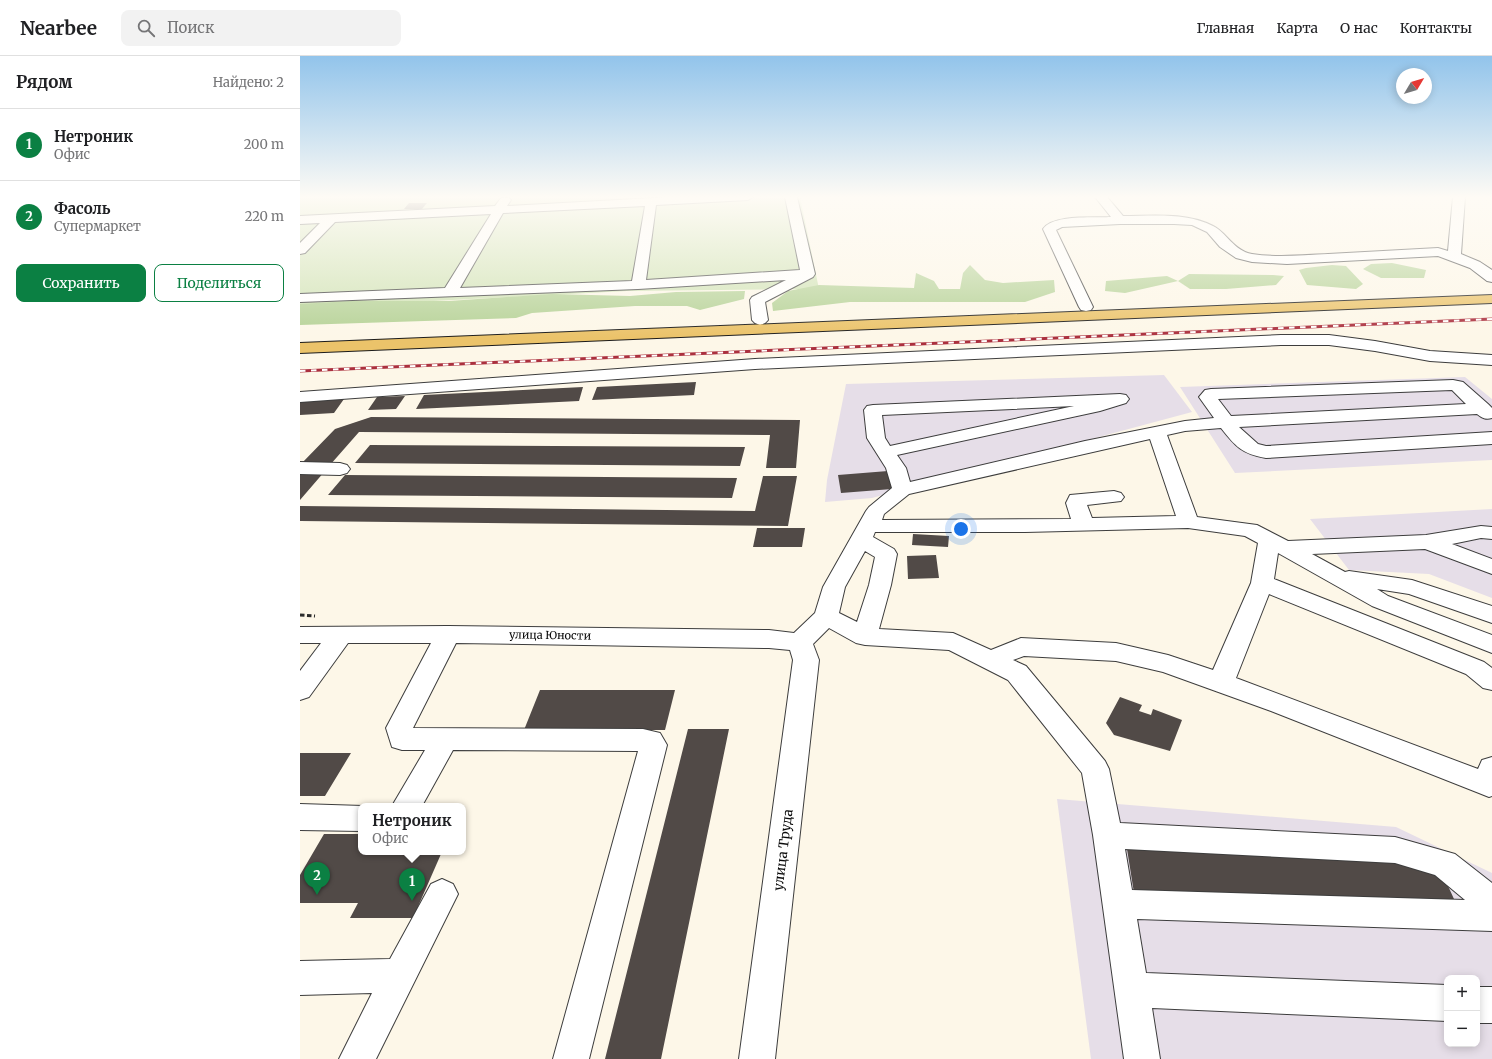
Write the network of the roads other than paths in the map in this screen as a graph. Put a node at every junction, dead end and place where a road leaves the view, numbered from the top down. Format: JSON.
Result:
{"nodes":[{"id":1,"x":479,"y":244,"type":"edge"},
{"id":2,"x":644,"y":244,"type":"edge"},
{"id":3,"x":801,"y":244,"type":"edge"},
{"id":4,"x":1056,"y":244,"type":"edge"},
{"id":5,"x":1226,"y":244,"type":"edge"},
{"id":6,"x":1455,"y":244,"type":"edge"},
{"id":7,"x":1454,"y":255,"type":"junction"},
{"id":8,"x":808,"y":274,"type":"junction"},
{"id":9,"x":1492,"y":278,"type":"edge"},
{"id":10,"x":638,"y":285,"type":"junction"},
{"id":11,"x":1492,"y":290,"type":"edge"},
{"id":12,"x":450,"y":292,"type":"junction"},
{"id":13,"x":300,"y":298,"type":"edge"},
{"id":14,"x":1492,"y":299,"type":"edge"},
{"id":15,"x":1086,"y":306,"type":"junction"},
{"id":16,"x":760,"y":320,"type":"junction"},
{"id":17,"x":300,"y":339,"type":"edge"},
{"id":18,"x":300,"y":348,"type":"edge"},
{"id":19,"x":1492,"y":360,"type":"edge"},
{"id":20,"x":300,"y":397,"type":"edge"},
{"id":21,"x":1487,"y":413,"type":"edge"},
{"id":22,"x":1225,"y":422,"type":"junction"},
{"id":23,"x":1157,"y":432,"type":"junction"},
{"id":24,"x":1492,"y":438,"type":"edge"},
{"id":25,"x":887,"y":452,"type":"junction"},
{"id":26,"x":300,"y":468,"type":"edge"},
{"id":27,"x":340,"y":469,"type":"dead end"},
{"id":28,"x":902,"y":490,"type":"junction"},
{"id":29,"x":1114,"y":497,"type":"dead end"},
{"id":30,"x":1188,"y":522,"type":"junction"},
{"id":31,"x":1084,"y":525,"type":"junction"},
{"id":32,"x":864,"y":532,"type":"junction"},
{"id":33,"x":1492,"y":533,"type":"edge"},
{"id":34,"x":1426,"y":542,"type":"junction"},
{"id":35,"x":1276,"y":544,"type":"junction"},
{"id":36,"x":1492,"y":567,"type":"edge"},
{"id":37,"x":1337,"y":577,"type":"junction"},
{"id":38,"x":1262,"y":583,"type":"junction"},
{"id":39,"x":1492,"y":615,"type":"edge"},
{"id":40,"x":826,"y":616,"type":"junction"},
{"id":41,"x":341,"y":634,"type":"junction"},
{"id":42,"x":448,"y":634,"type":"junction"},
{"id":43,"x":300,"y":635,"type":"edge"},
{"id":44,"x":865,"y":637,"type":"junction"},
{"id":45,"x":800,"y":642,"type":"junction"},
{"id":46,"x":1492,"y":644,"type":"edge"},
{"id":47,"x":991,"y":660,"type":"junction"},
{"id":48,"x":1492,"y":681,"type":"edge"},
{"id":49,"x":1221,"y":683,"type":"junction"},
{"id":50,"x":300,"y":690,"type":"edge"},
{"id":51,"x":445,"y":739,"type":"junction"},
{"id":52,"x":1492,"y":768,"type":"edge"},
{"id":53,"x":409,"y":803,"type":"edge"},
{"id":54,"x":300,"y":817,"type":"edge"},
{"id":55,"x":358,"y":818,"type":"edge"},
{"id":56,"x":1108,"y":835,"type":"junction"},
{"id":57,"x":442,"y":894,"type":"dead end"},
{"id":58,"x":1492,"y":902,"type":"edge"},
{"id":59,"x":1119,"y":904,"type":"junction"},
{"id":60,"x":1492,"y":916,"type":"edge"},
{"id":61,"x":400,"y":976,"type":"junction"},
{"id":62,"x":300,"y":978,"type":"edge"},
{"id":63,"x":1132,"y":990,"type":"junction"},
{"id":64,"x":1444,"y":1003,"type":"edge"},
{"id":65,"x":1480,"y":1005,"type":"edge"},
{"id":66,"x":1492,"y":1005,"type":"edge"},
{"id":67,"x":357,"y":1059,"type":"edge"},
{"id":68,"x":571,"y":1059,"type":"edge"},
{"id":69,"x":757,"y":1059,"type":"edge"},
{"id":70,"x":1142,"y":1059,"type":"edge"}],
"edges":[{"from":1,"to":12,"type":"street"},
{"from":2,"to":10,"type":"street"},
{"from":3,"to":8,"type":"street"},
{"from":4,"to":15,"type":"street"},
{"from":5,"to":7,"type":"street"},
{"from":6,"to":7,"type":"street"},
{"from":7,"to":9,"type":"street"},
{"from":8,"to":10,"type":"street"},
{"from":8,"to":16,"type":"street"},
{"from":10,"to":12,"type":"street"},
{"from":11,"to":15,"type":"main road"},
{"from":12,"to":13,"type":"street"},
{"from":14,"to":18,"type":"main road"},
{"from":15,"to":16,"type":"main road"},
{"from":16,"to":17,"type":"main road"},
{"from":19,"to":20,"type":"street"},
{"from":21,"to":22,"type":"street"},
{"from":21,"to":22,"type":"street"},
{"from":22,"to":23,"type":"street"},
{"from":22,"to":24,"type":"street"},
{"from":23,"to":28,"type":"street"},
{"from":23,"to":30,"type":"street"},
{"from":25,"to":25,"type":"street"},
{"from":25,"to":28,"type":"street"},
{"from":26,"to":27,"type":"street"},
{"from":28,"to":32,"type":"street"},
{"from":29,"to":31,"type":"street"},
{"from":30,"to":31,"type":"street"},
{"from":30,"to":35,"type":"street"},
{"from":31,"to":32,"type":"street"},
{"from":32,"to":40,"type":"street"},
{"from":32,"to":44,"type":"street"},
{"from":33,"to":34,"type":"street"},
{"from":34,"to":35,"type":"street"},
{"from":34,"to":36,"type":"street"},
{"from":35,"to":37,"type":"street"},
{"from":35,"to":38,"type":"street"},
{"from":37,"to":39,"type":"street"},
{"from":37,"to":46,"type":"street"},
{"from":38,"to":48,"type":"street"},
{"from":38,"to":49,"type":"street"},
{"from":40,"to":44,"type":"street"},
{"from":40,"to":45,"type":"street"},
{"from":41,"to":42,"type":"street","name":"улица Юности"},
{"from":41,"to":43,"type":"street","name":"улица Юности"},
{"from":41,"to":50,"type":"street"},
{"from":42,"to":45,"type":"street","name":"улица Юности"},
{"from":42,"to":51,"type":"street"},
{"from":44,"to":47,"type":"street"},
{"from":45,"to":69,"type":"street","name":"улица Труда"},
{"from":47,"to":49,"type":"street"},
{"from":47,"to":56,"type":"street"},
{"from":49,"to":52,"type":"street"},
{"from":51,"to":53,"type":"street"},
{"from":51,"to":68,"type":"street"},
{"from":54,"to":55,"type":"street"},
{"from":56,"to":58,"type":"street"},
{"from":56,"to":59,"type":"street"},
{"from":57,"to":61,"type":"street"},
{"from":59,"to":60,"type":"street"},
{"from":59,"to":63,"type":"street"},
{"from":61,"to":62,"type":"street"},
{"from":61,"to":67,"type":"street"},
{"from":63,"to":64,"type":"street"},
{"from":63,"to":70,"type":"street"},
{"from":65,"to":66,"type":"street"}]}
